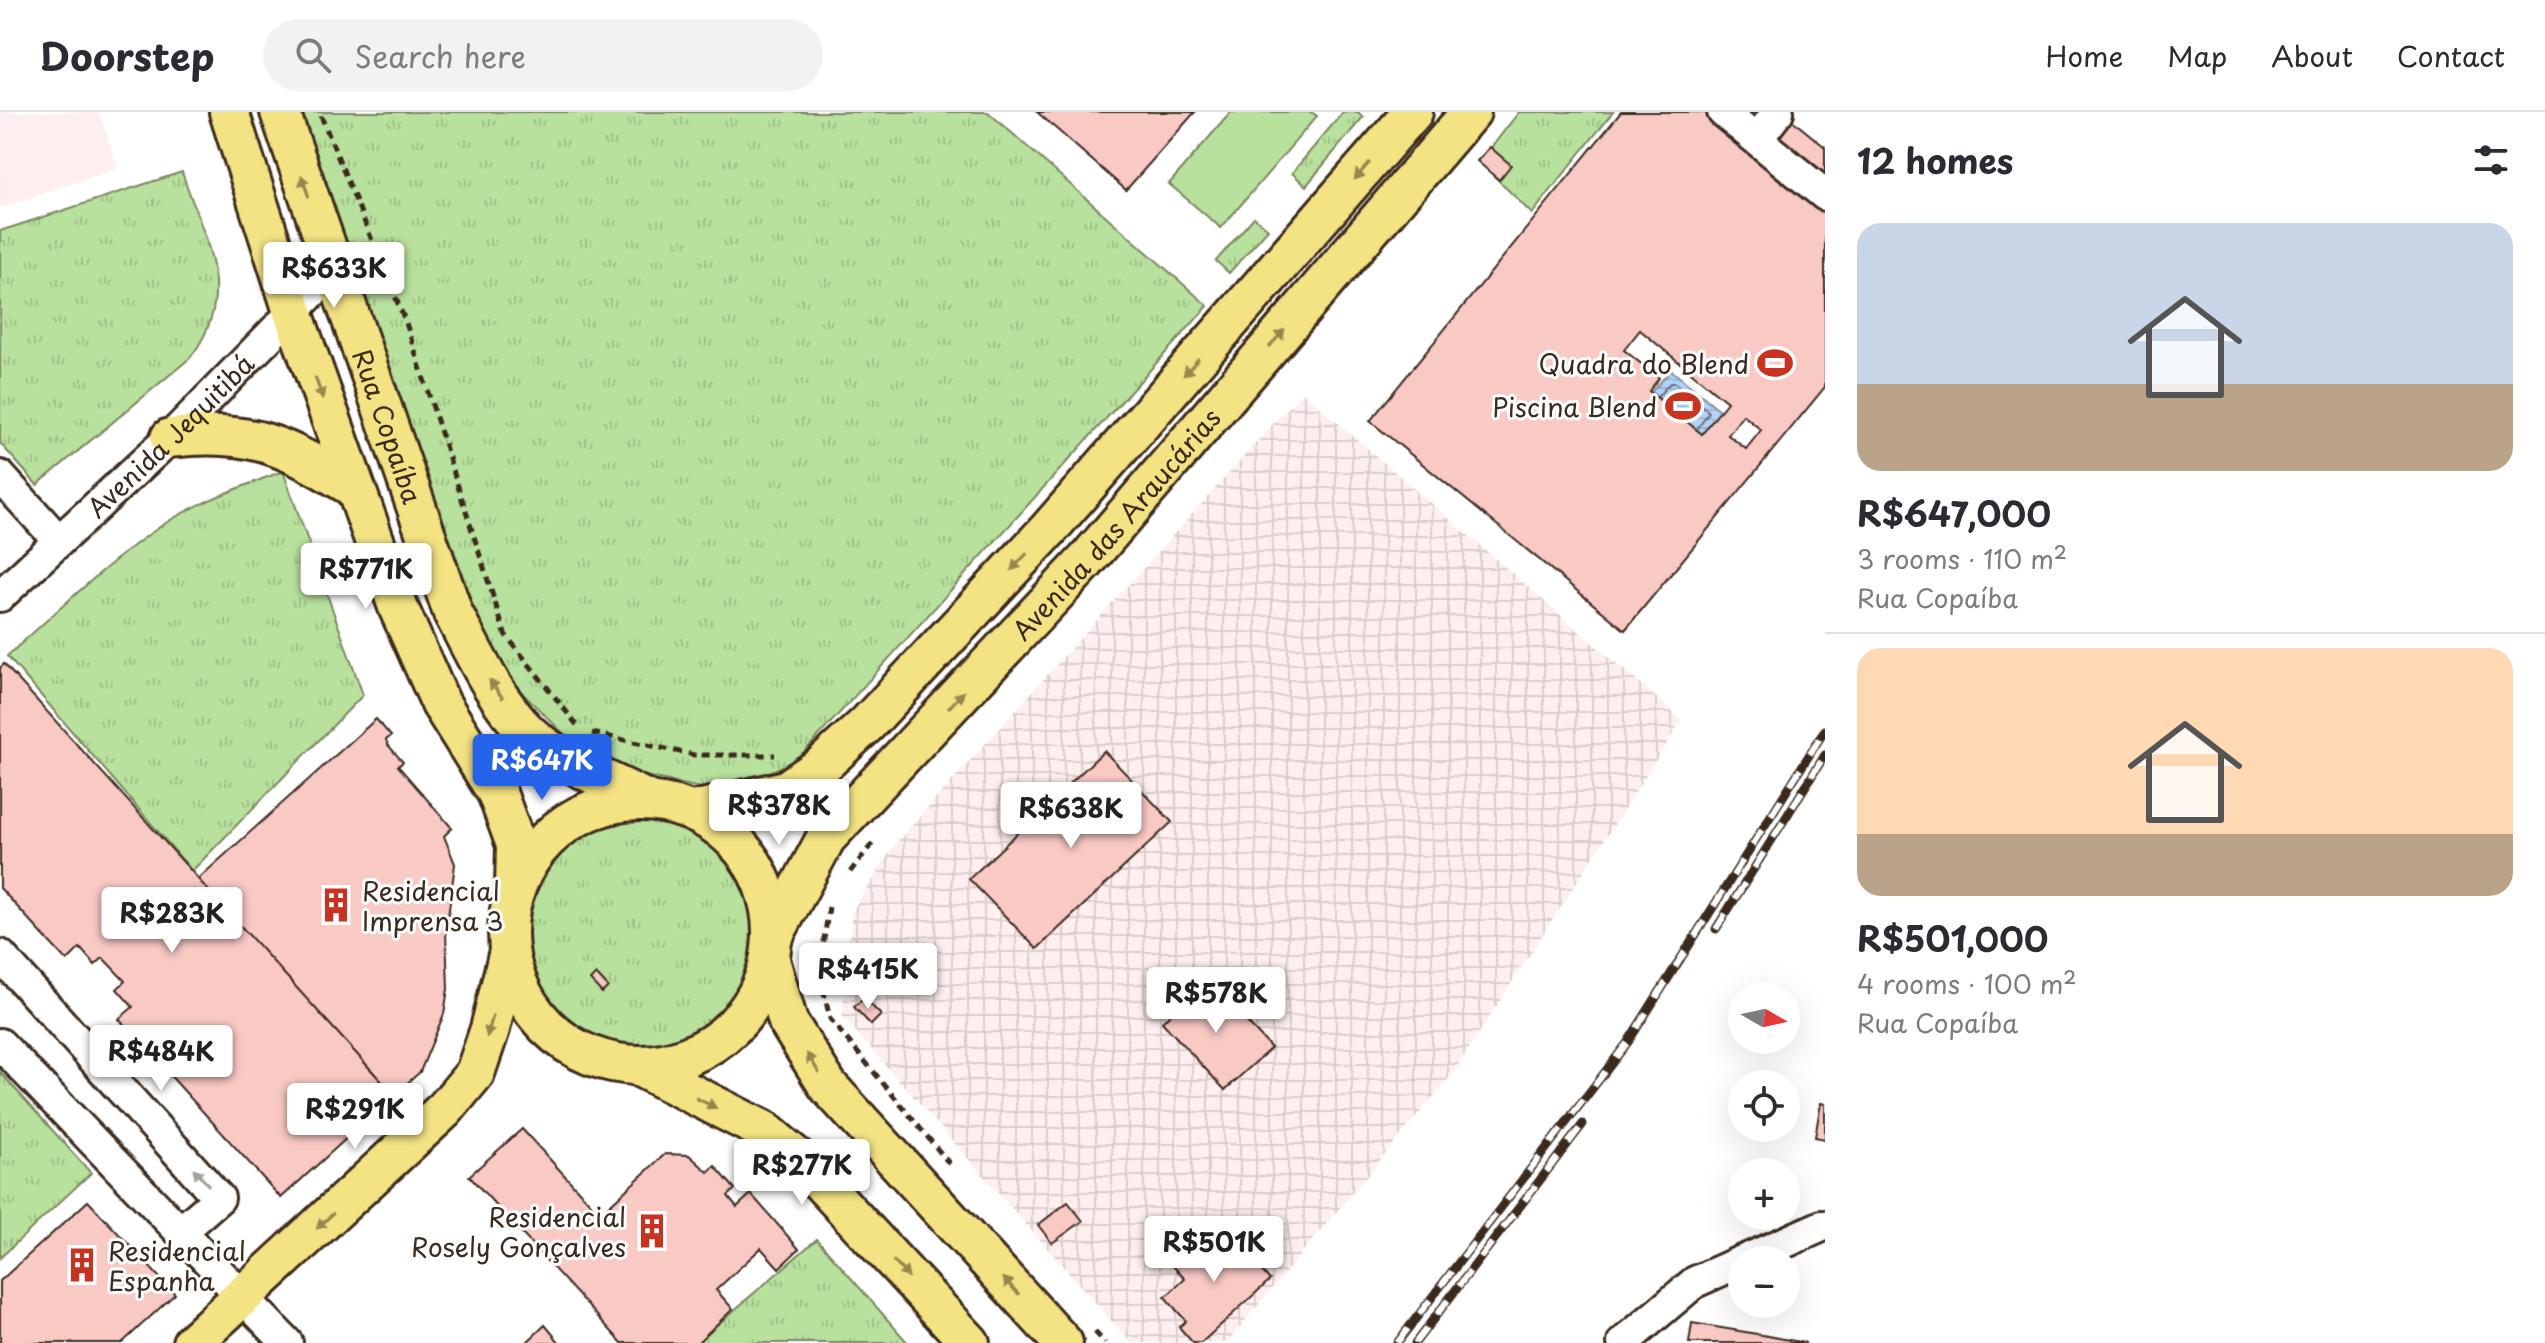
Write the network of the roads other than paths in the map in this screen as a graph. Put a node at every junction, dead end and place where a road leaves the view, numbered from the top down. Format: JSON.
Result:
{"nodes":[{"id":1,"x":229,"y":112,"type":"edge"},
{"id":2,"x":280,"y":112,"type":"edge"},
{"id":3,"x":1413,"y":112,"type":"edge"},
{"id":4,"x":1471,"y":112,"type":"edge"},
{"id":5,"x":1778,"y":112,"type":"edge"},
{"id":6,"x":1744,"y":123,"type":"edge"},
{"id":7,"x":1825,"y":195,"type":"edge"},
{"id":8,"x":334,"y":270,"type":"junction"},
{"id":9,"x":294,"y":315,"type":"junction"},
{"id":10,"x":170,"y":438,"type":"junction"},
{"id":11,"x":0,"y":476,"type":"edge"},
{"id":12,"x":353,"y":487,"type":"junction"},
{"id":13,"x":1048,"y":530,"type":"junction"},
{"id":14,"x":59,"y":541,"type":"junction"},
{"id":15,"x":1086,"y":561,"type":"junction"},
{"id":16,"x":0,"y":596,"type":"edge"},
{"id":17,"x":647,"y":800,"type":"junction"},
{"id":18,"x":693,"y":811,"type":"junction"},
{"id":19,"x":515,"y":887,"type":"junction"},
{"id":20,"x":771,"y":950,"type":"junction"},
{"id":21,"x":509,"y":951,"type":"junction"},
{"id":22,"x":0,"y":955,"type":"edge"},
{"id":23,"x":0,"y":1044,"type":"edge"},
{"id":24,"x":637,"y":1066,"type":"junction"},
{"id":25,"x":1822,"y":1226,"type":"dead end"},
{"id":26,"x":181,"y":1231,"type":"junction"},
{"id":27,"x":1777,"y":1246,"type":"edge"},
{"id":28,"x":1728,"y":1268,"type":"edge"},
{"id":29,"x":245,"y":1295,"type":"junction"},
{"id":30,"x":1074,"y":1331,"type":"edge"},
{"id":31,"x":192,"y":1343,"type":"edge"},
{"id":32,"x":287,"y":1343,"type":"edge"},
{"id":33,"x":970,"y":1343,"type":"edge"},
{"id":34,"x":1623,"y":1343,"type":"edge"}],
"edges":[{"from":1,"to":9,"type":"main road","name":"Rua Copaíba"},
{"from":8,"to":2,"type":"main road","name":"Rua Copaíba","one_way":true},
{"from":3,"to":13,"type":"main road","name":"Avenida das Araucárias","one_way":true},
{"from":15,"to":4,"type":"main road","name":"Avenida das Araucárias","one_way":true},
{"from":5,"to":6,"type":"street"},
{"from":6,"to":7,"type":"street"},
{"from":8,"to":9,"type":"street","name":"Avenida Jequitibá"},
{"from":17,"to":8,"type":"main road","name":"Rua Copaíba","one_way":true},
{"from":9,"to":10,"type":"street","name":"Avenida Jequitibá"},
{"from":9,"to":12,"type":"main road","name":"Rua Copaíba","one_way":true},
{"from":10,"to":12,"type":"main road"},
{"from":10,"to":14,"type":"street","name":"Avenida Jequitibá"},
{"from":11,"to":14,"type":"street"},
{"from":12,"to":19,"type":"main road","name":"Rua Copaíba"},
{"from":13,"to":15,"type":"main road"},
{"from":13,"to":18,"type":"main road","name":"Avenida das Araucárias","one_way":true},
{"from":14,"to":16,"type":"street","name":"Avenida Jequitibá"},
{"from":20,"to":15,"type":"main road","name":"Avenida das Araucárias","one_way":true},
{"from":17,"to":18,"type":"main road"},
{"from":17,"to":19,"type":"main road"},
{"from":18,"to":20,"type":"main road"},
{"from":19,"to":21,"type":"main road"},
{"from":20,"to":24,"type":"main road"},
{"from":30,"to":20,"type":"main road","one_way":true},
{"from":21,"to":24,"type":"main road"},
{"from":21,"to":29,"type":"main road","one_way":true},
{"from":26,"to":22,"type":"street","one_way":true},
{"from":23,"to":26,"type":"street"},
{"from":24,"to":33,"type":"main road","one_way":true},
{"from":25,"to":27,"type":"street"},
{"from":26,"to":29,"type":"street"},
{"from":28,"to":34,"type":"street"},
{"from":29,"to":31,"type":"main road"},
{"from":29,"to":32,"type":"street"}]}
